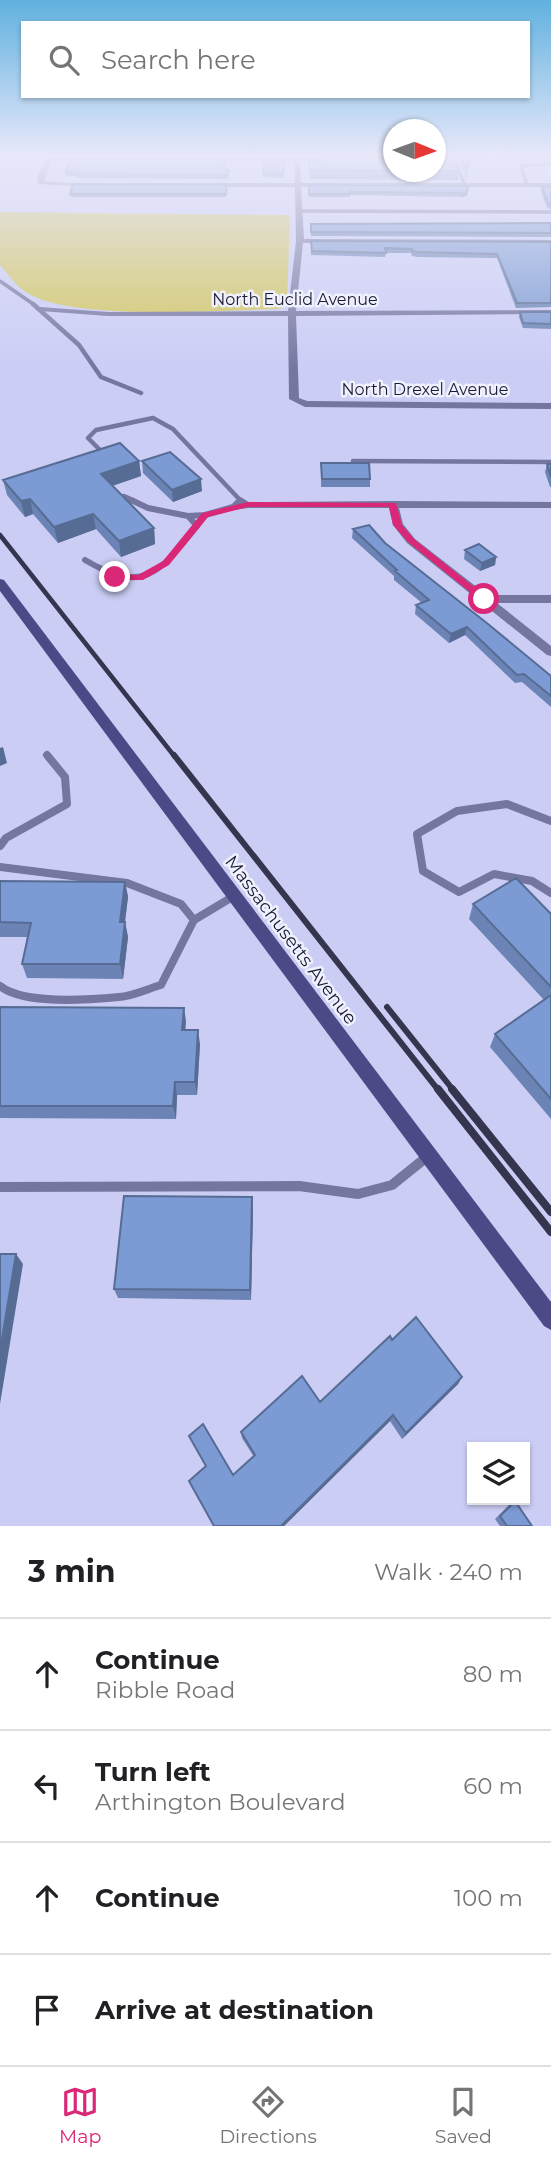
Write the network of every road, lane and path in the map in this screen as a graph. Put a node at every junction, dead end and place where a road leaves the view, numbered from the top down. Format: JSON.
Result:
{"nodes":[{"id":1,"x":300,"y":227,"type":"edge"},
{"id":2,"x":300,"y":241,"type":"junction"},
{"id":3,"x":551,"y":242,"type":"edge"},
{"id":4,"x":0,"y":281,"type":"edge"},
{"id":5,"x":40,"y":309,"type":"junction"},
{"id":6,"x":292,"y":312,"type":"junction"},
{"id":7,"x":551,"y":312,"type":"edge"},
{"id":8,"x":141,"y":393,"type":"dead end"},
{"id":9,"x":551,"y":405,"type":"edge"},
{"id":10,"x":108,"y":458,"type":"edge"},
{"id":11,"x":353,"y":461,"type":"edge"},
{"id":12,"x":551,"y":462,"type":"edge"},
{"id":13,"x":124,"y":496,"type":"edge"},
{"id":14,"x":240,"y":499,"type":"junction"},
{"id":15,"x":393,"y":504,"type":"junction"},
{"id":16,"x":248,"y":505,"type":"junction"},
{"id":17,"x":268,"y":505,"type":"joint"},
{"id":18,"x":551,"y":505,"type":"edge"},
{"id":19,"x":233,"y":508,"type":"junction"},
{"id":20,"x":205,"y":515,"type":"junction"},
{"id":21,"x":188,"y":516,"type":"junction"},
{"id":22,"x":197,"y":526,"type":"junction"},
{"id":23,"x":85,"y":560,"type":"dead end"},
{"id":24,"x":0,"y":583,"type":"edge"},
{"id":25,"x":484,"y":599,"type":"junction"},
{"id":26,"x":551,"y":599,"type":"edge"},
{"id":27,"x":551,"y":652,"type":"edge"},
{"id":28,"x":47,"y":755,"type":"dead end"},
{"id":29,"x":551,"y":821,"type":"edge"},
{"id":30,"x":0,"y":846,"type":"edge"},
{"id":31,"x":0,"y":867,"type":"edge"},
{"id":32,"x":551,"y":893,"type":"edge"},
{"id":33,"x":234,"y":896,"type":"junction"},
{"id":34,"x":194,"y":919,"type":"junction"},
{"id":35,"x":0,"y":986,"type":"edge"},
{"id":36,"x":429,"y":1156,"type":"junction"},
{"id":37,"x":0,"y":1187,"type":"edge"},
{"id":38,"x":551,"y":1319,"type":"edge"}],
"edges":[{"from":1,"to":2,"type":"street"},
{"from":2,"to":3,"type":"street"},
{"from":2,"to":6,"type":"street"},
{"from":4,"to":5,"type":"lane"},
{"from":5,"to":6,"type":"street","name":"North Euclid Avenue"},
{"from":5,"to":8,"type":"lane"},
{"from":6,"to":7,"type":"street","name":"North Euclid Avenue"},
{"from":6,"to":9,"type":"street","name":"North Drexel Avenue"},
{"from":10,"to":14,"type":"lane"},
{"from":11,"to":12,"type":"lane"},
{"from":13,"to":21,"type":"lane"},
{"from":14,"to":16,"type":"lane"},
{"from":14,"to":19,"type":"lane"},
{"from":15,"to":17,"type":"street"},
{"from":15,"to":18,"type":"street"},
{"from":15,"to":25,"type":"street"},
{"from":16,"to":17,"type":"lane"},
{"from":16,"to":19,"type":"lane"},
{"from":19,"to":20,"type":"lane"},
{"from":20,"to":21,"type":"lane"},
{"from":20,"to":22,"type":"lane"},
{"from":21,"to":22,"type":"lane"},
{"from":22,"to":23,"type":"lane"},
{"from":24,"to":33,"type":"main road","name":"Massachusetts Avenue"},
{"from":25,"to":26,"type":"street"},
{"from":25,"to":27,"type":"street"},
{"from":28,"to":30,"type":"lane"},
{"from":29,"to":32,"type":"lane"},
{"from":31,"to":34,"type":"lane"},
{"from":33,"to":34,"type":"lane"},
{"from":33,"to":36,"type":"main road","name":"Massachusetts Avenue"},
{"from":34,"to":35,"type":"lane"},
{"from":36,"to":37,"type":"lane"},
{"from":36,"to":38,"type":"main road","name":"Massachusetts Avenue"}]}
